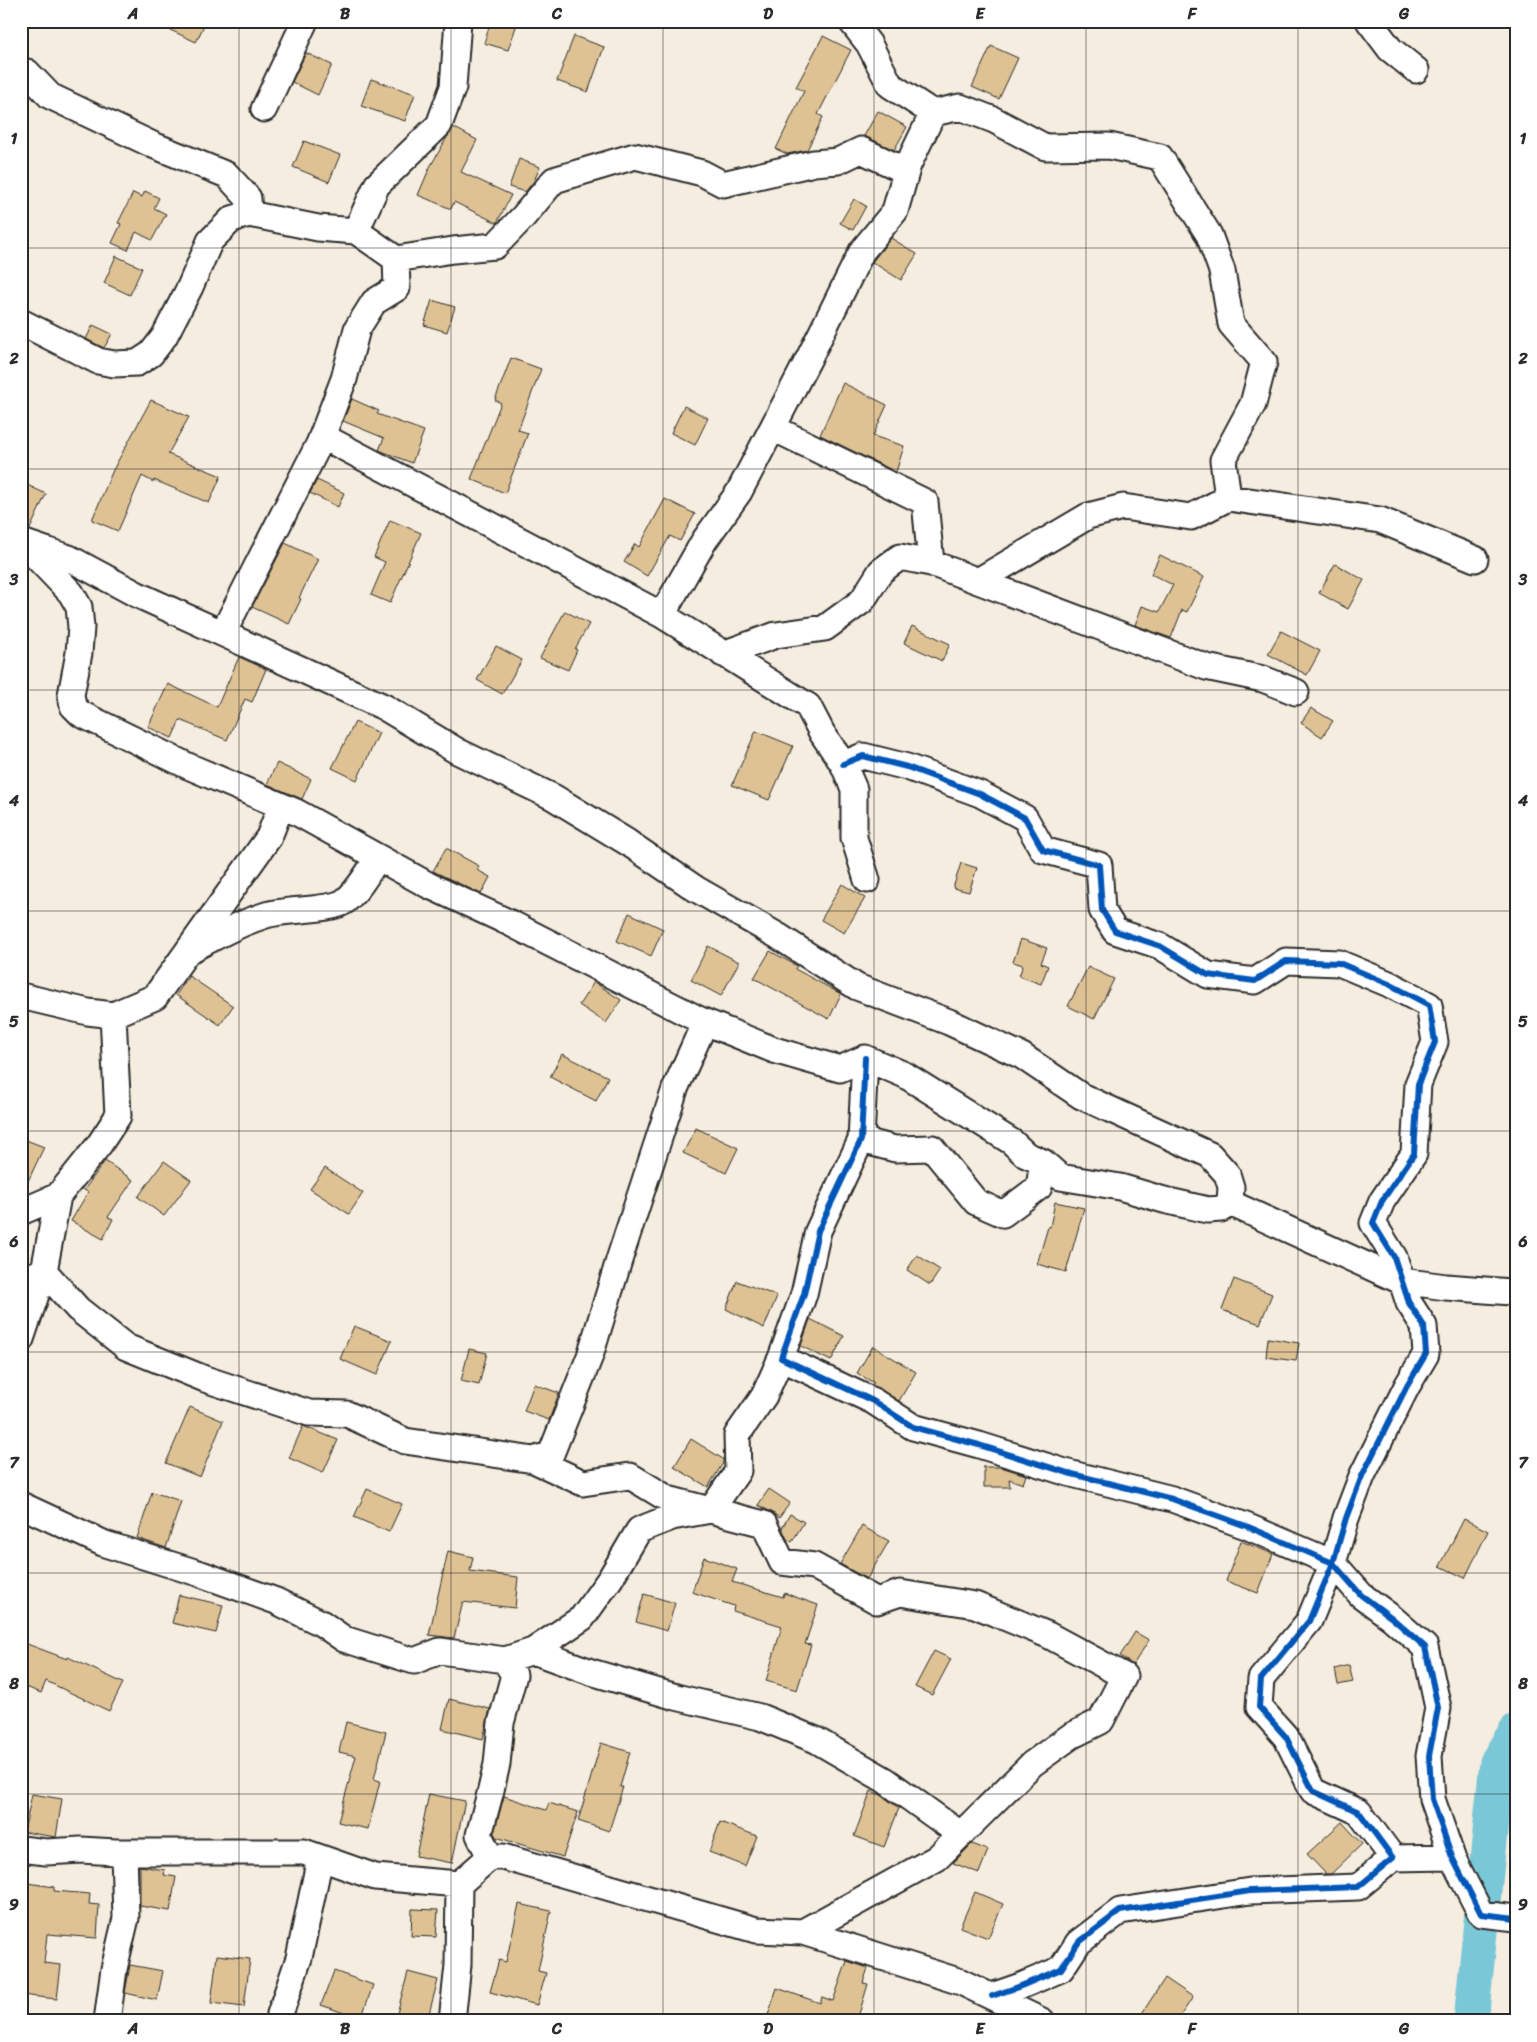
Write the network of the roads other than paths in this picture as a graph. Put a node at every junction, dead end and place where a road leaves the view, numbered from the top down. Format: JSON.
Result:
{"nodes":[{"id":1,"x":305,"y":21,"type":"edge"},
{"id":2,"x":458,"y":21,"type":"edge"},
{"id":3,"x":852,"y":21,"type":"edge"},
{"id":4,"x":1369,"y":21,"type":"edge"},
{"id":5,"x":1416,"y":70,"type":"dead end"},
{"id":6,"x":21,"y":72,"type":"edge"},
{"id":7,"x":264,"y":109,"type":"dead end"},
{"id":8,"x":933,"y":112,"type":"junction"},
{"id":9,"x":906,"y":171,"type":"junction"},
{"id":10,"x":249,"y":214,"type":"junction"},
{"id":11,"x":356,"y":231,"type":"junction"},
{"id":12,"x":396,"y":259,"type":"junction"},
{"id":13,"x":21,"y":322,"type":"edge"},
{"id":14,"x":773,"y":428,"type":"junction"},
{"id":15,"x":322,"y":436,"type":"junction"},
{"id":16,"x":1228,"y":498,"type":"junction"},
{"id":17,"x":22,"y":542,"type":"edge"},
{"id":18,"x":1475,"y":559,"type":"dead end"},
{"id":19,"x":932,"y":564,"type":"junction"},
{"id":20,"x":978,"y":581,"type":"junction"},
{"id":21,"x":662,"y":614,"type":"junction"},
{"id":22,"x":222,"y":633,"type":"junction"},
{"id":23,"x":723,"y":654,"type":"junction"},
{"id":24,"x":1296,"y":692,"type":"dead end"},
{"id":25,"x":843,"y":764,"type":"junction"},
{"id":26,"x":281,"y":806,"type":"junction"},
{"id":27,"x":378,"y":858,"type":"junction"},
{"id":28,"x":867,"y":880,"type":"dead end"},
{"id":29,"x":188,"y":952,"type":"junction"},
{"id":30,"x":21,"y":996,"type":"edge"},
{"id":31,"x":113,"y":1015,"type":"junction"},
{"id":32,"x":706,"y":1022,"type":"junction"},
{"id":33,"x":865,"y":1058,"type":"junction"},
{"id":34,"x":861,"y":1140,"type":"junction"},
{"id":35,"x":1043,"y":1162,"type":"junction"},
{"id":36,"x":58,"y":1196,"type":"junction"},
{"id":37,"x":1230,"y":1203,"type":"junction"},
{"id":38,"x":21,"y":1212,"type":"edge"},
{"id":39,"x":33,"y":1274,"type":"edge"},
{"id":40,"x":1400,"y":1281,"type":"junction"},
{"id":41,"x":1516,"y":1294,"type":"edge"},
{"id":42,"x":21,"y":1339,"type":"edge"},
{"id":43,"x":781,"y":1358,"type":"junction"},
{"id":44,"x":534,"y":1460,"type":"junction"},
{"id":45,"x":21,"y":1505,"type":"edge"},
{"id":46,"x":710,"y":1510,"type":"junction"},
{"id":47,"x":1334,"y":1563,"type":"junction"},
{"id":48,"x":533,"y":1650,"type":"junction"},
{"id":49,"x":504,"y":1660,"type":"junction"},
{"id":50,"x":960,"y":1834,"type":"junction"},
{"id":51,"x":21,"y":1849,"type":"edge"},
{"id":52,"x":124,"y":1852,"type":"junction"},
{"id":53,"x":490,"y":1857,"type":"junction"},
{"id":54,"x":1452,"y":1857,"type":"junction"},
{"id":55,"x":320,"y":1858,"type":"junction"},
{"id":56,"x":1393,"y":1858,"type":"junction"},
{"id":57,"x":459,"y":1884,"type":"junction"},
{"id":58,"x":1516,"y":1918,"type":"edge"},
{"id":59,"x":804,"y":1932,"type":"junction"},
{"id":60,"x":992,"y":1996,"type":"junction"},
{"id":61,"x":107,"y":2021,"type":"edge"},
{"id":62,"x":280,"y":2021,"type":"edge"},
{"id":63,"x":452,"y":2021,"type":"edge"},
{"id":64,"x":1042,"y":2021,"type":"edge"}],
"edges":[{"from":1,"to":7,"type":"street"},
{"from":2,"to":11,"type":"street"},
{"from":3,"to":8,"type":"street"},
{"from":4,"to":5,"type":"street"},
{"from":6,"to":10,"type":"street"},
{"from":8,"to":9,"type":"street"},
{"from":8,"to":16,"type":"street"},
{"from":9,"to":12,"type":"street"},
{"from":9,"to":14,"type":"street"},
{"from":10,"to":11,"type":"street"},
{"from":10,"to":13,"type":"street"},
{"from":11,"to":12,"type":"street"},
{"from":12,"to":15,"type":"street"},
{"from":14,"to":19,"type":"street"},
{"from":14,"to":21,"type":"street"},
{"from":15,"to":21,"type":"street"},
{"from":15,"to":22,"type":"street"},
{"from":16,"to":18,"type":"street"},
{"from":16,"to":20,"type":"street"},
{"from":17,"to":22,"type":"street"},
{"from":17,"to":26,"type":"street"},
{"from":19,"to":20,"type":"street"},
{"from":19,"to":23,"type":"street"},
{"from":20,"to":24,"type":"street"},
{"from":21,"to":23,"type":"street"},
{"from":22,"to":37,"type":"street"},
{"from":23,"to":25,"type":"street"},
{"from":25,"to":28,"type":"street"},
{"from":25,"to":40,"type":"street"},
{"from":26,"to":27,"type":"street"},
{"from":26,"to":29,"type":"street"},
{"from":27,"to":29,"type":"street"},
{"from":27,"to":32,"type":"street"},
{"from":29,"to":31,"type":"street"},
{"from":30,"to":31,"type":"street"},
{"from":31,"to":36,"type":"street"},
{"from":32,"to":33,"type":"street"},
{"from":32,"to":44,"type":"street"},
{"from":33,"to":34,"type":"street"},
{"from":33,"to":35,"type":"street"},
{"from":34,"to":35,"type":"street"},
{"from":34,"to":43,"type":"street"},
{"from":35,"to":37,"type":"street"},
{"from":36,"to":38,"type":"street"},
{"from":36,"to":39,"type":"street"},
{"from":37,"to":40,"type":"street"},
{"from":39,"to":42,"type":"street"},
{"from":39,"to":44,"type":"street"},
{"from":40,"to":41,"type":"street"},
{"from":40,"to":47,"type":"street"},
{"from":43,"to":46,"type":"street"},
{"from":43,"to":47,"type":"street"},
{"from":44,"to":46,"type":"street"},
{"from":45,"to":49,"type":"street"},
{"from":46,"to":48,"type":"street"},
{"from":46,"to":50,"type":"street"},
{"from":47,"to":54,"type":"street"},
{"from":47,"to":56,"type":"street"},
{"from":48,"to":49,"type":"street"},
{"from":48,"to":50,"type":"street"},
{"from":49,"to":53,"type":"street"},
{"from":50,"to":59,"type":"street"},
{"from":51,"to":52,"type":"street"},
{"from":52,"to":55,"type":"street"},
{"from":52,"to":61,"type":"street"},
{"from":53,"to":57,"type":"street"},
{"from":53,"to":59,"type":"street"},
{"from":54,"to":56,"type":"street"},
{"from":54,"to":58,"type":"street"},
{"from":55,"to":57,"type":"street"},
{"from":55,"to":62,"type":"street"},
{"from":56,"to":60,"type":"street"},
{"from":57,"to":63,"type":"street"},
{"from":59,"to":60,"type":"street"},
{"from":60,"to":64,"type":"street"}]}
